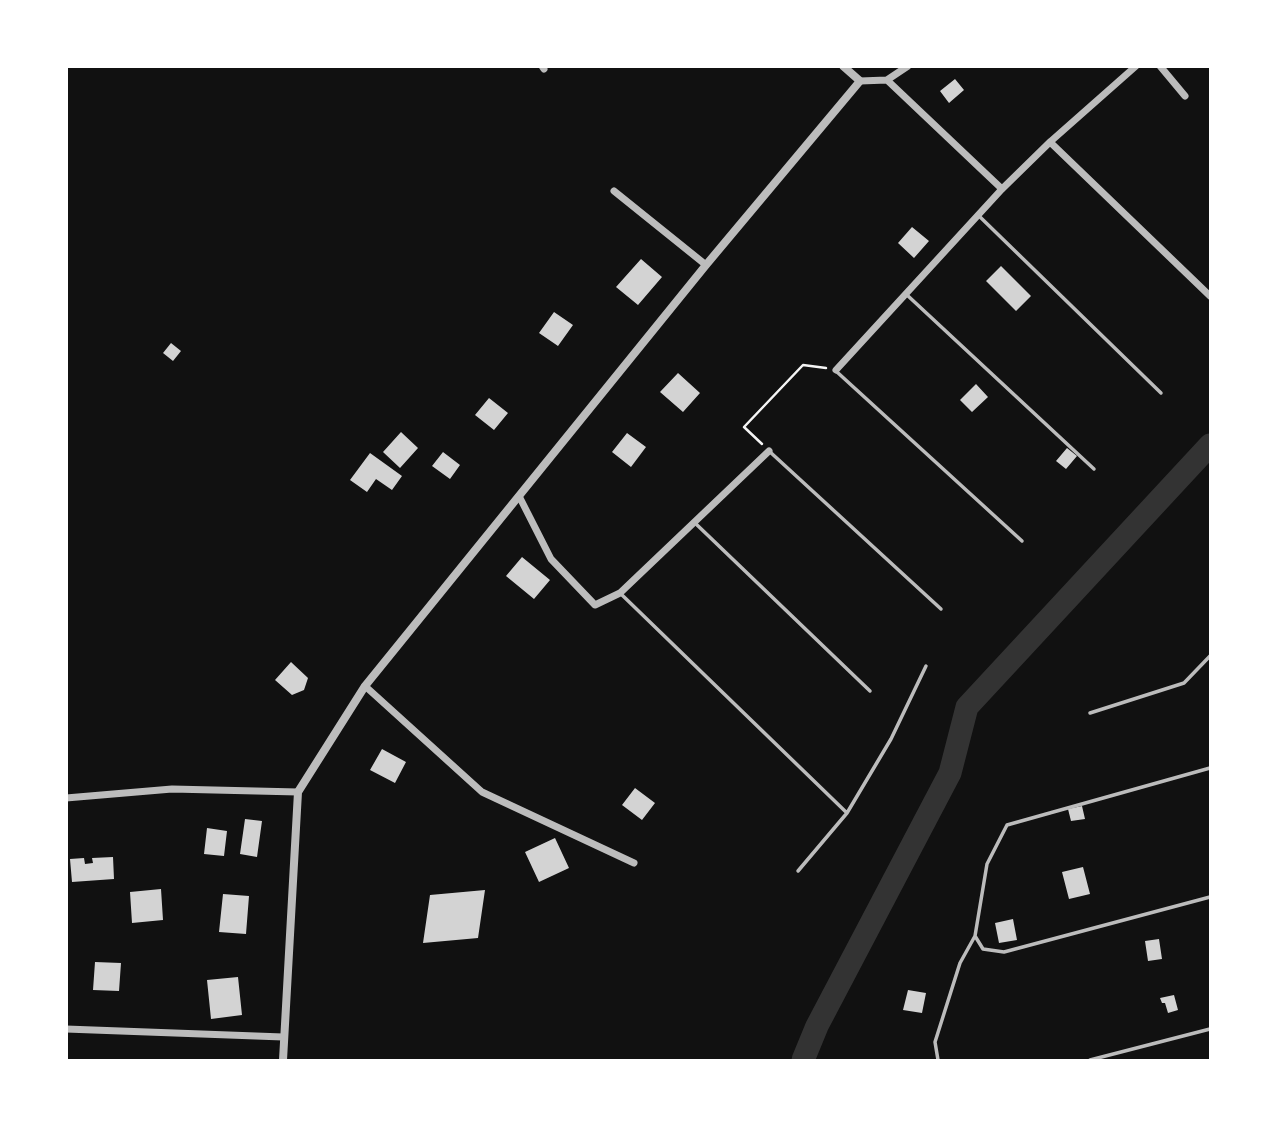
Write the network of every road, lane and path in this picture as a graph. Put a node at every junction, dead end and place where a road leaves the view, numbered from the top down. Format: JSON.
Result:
{"nodes":[{"id":1,"x":843,"y":66,"type":"edge"},
{"id":2,"x":908,"y":66,"type":"edge"},
{"id":3,"x":1136,"y":66,"type":"edge"},
{"id":4,"x":1160,"y":66,"type":"edge"},
{"id":5,"x":887,"y":80,"type":"junction"},
{"id":6,"x":860,"y":81,"type":"junction"},
{"id":7,"x":1185,"y":96,"type":"dead end"},
{"id":8,"x":1050,"y":142,"type":"junction"},
{"id":9,"x":1002,"y":189,"type":"junction"},
{"id":10,"x":614,"y":191,"type":"dead end"},
{"id":11,"x":978,"y":215,"type":"junction"},
{"id":12,"x":706,"y":265,"type":"junction"},
{"id":13,"x":906,"y":294,"type":"junction"},
{"id":14,"x":1210,"y":296,"type":"edge"},
{"id":15,"x":836,"y":370,"type":"junction"},
{"id":16,"x":1161,"y":393,"type":"dead end"},
{"id":17,"x":769,"y":451,"type":"junction"},
{"id":18,"x":1094,"y":469,"type":"dead end"},
{"id":19,"x":519,"y":496,"type":"junction"},
{"id":20,"x":695,"y":523,"type":"junction"},
{"id":21,"x":1022,"y":541,"type":"dead end"},
{"id":22,"x":620,"y":593,"type":"junction"},
{"id":23,"x":941,"y":609,"type":"dead end"},
{"id":24,"x":1210,"y":656,"type":"edge"},
{"id":25,"x":926,"y":666,"type":"dead end"},
{"id":26,"x":365,"y":685,"type":"junction"},
{"id":27,"x":870,"y":691,"type":"dead end"},
{"id":28,"x":1090,"y":713,"type":"dead end"},
{"id":29,"x":1210,"y":768,"type":"edge"},
{"id":30,"x":298,"y":792,"type":"junction"},
{"id":31,"x":66,"y":798,"type":"edge"},
{"id":32,"x":848,"y":813,"type":"junction"},
{"id":33,"x":634,"y":863,"type":"dead end"},
{"id":34,"x":798,"y":871,"type":"dead end"},
{"id":35,"x":1210,"y":897,"type":"edge"},
{"id":36,"x":975,"y":936,"type":"junction"},
{"id":37,"x":66,"y":1029,"type":"edge"},
{"id":38,"x":1210,"y":1029,"type":"edge"},
{"id":39,"x":284,"y":1037,"type":"junction"},
{"id":40,"x":283,"y":1060,"type":"edge"},
{"id":41,"x":938,"y":1060,"type":"edge"},
{"id":42,"x":1090,"y":1060,"type":"edge"}],
"edges":[{"from":1,"to":6,"type":"street"},
{"from":2,"to":5,"type":"street"},
{"from":3,"to":8,"type":"street"},
{"from":4,"to":7,"type":"street"},
{"from":5,"to":6,"type":"street"},
{"from":5,"to":9,"type":"street"},
{"from":6,"to":12,"type":"street"},
{"from":8,"to":9,"type":"street"},
{"from":8,"to":14,"type":"street"},
{"from":9,"to":11,"type":"street"},
{"from":10,"to":12,"type":"street"},
{"from":11,"to":13,"type":"street"},
{"from":11,"to":16,"type":"lane"},
{"from":12,"to":19,"type":"street"},
{"from":13,"to":15,"type":"street"},
{"from":13,"to":18,"type":"lane"},
{"from":15,"to":17,"type":"path"},
{"from":15,"to":21,"type":"lane"},
{"from":17,"to":20,"type":"street"},
{"from":17,"to":23,"type":"lane"},
{"from":19,"to":22,"type":"street"},
{"from":19,"to":26,"type":"street"},
{"from":20,"to":22,"type":"street"},
{"from":20,"to":27,"type":"lane"},
{"from":22,"to":32,"type":"lane"},
{"from":24,"to":28,"type":"lane"},
{"from":25,"to":32,"type":"lane"},
{"from":26,"to":30,"type":"street"},
{"from":26,"to":33,"type":"street"},
{"from":29,"to":36,"type":"lane"},
{"from":30,"to":31,"type":"street"},
{"from":30,"to":39,"type":"street"},
{"from":32,"to":34,"type":"lane"},
{"from":35,"to":36,"type":"lane"},
{"from":36,"to":41,"type":"lane"},
{"from":37,"to":39,"type":"street"},
{"from":38,"to":42,"type":"lane"},
{"from":39,"to":40,"type":"street"}]}
